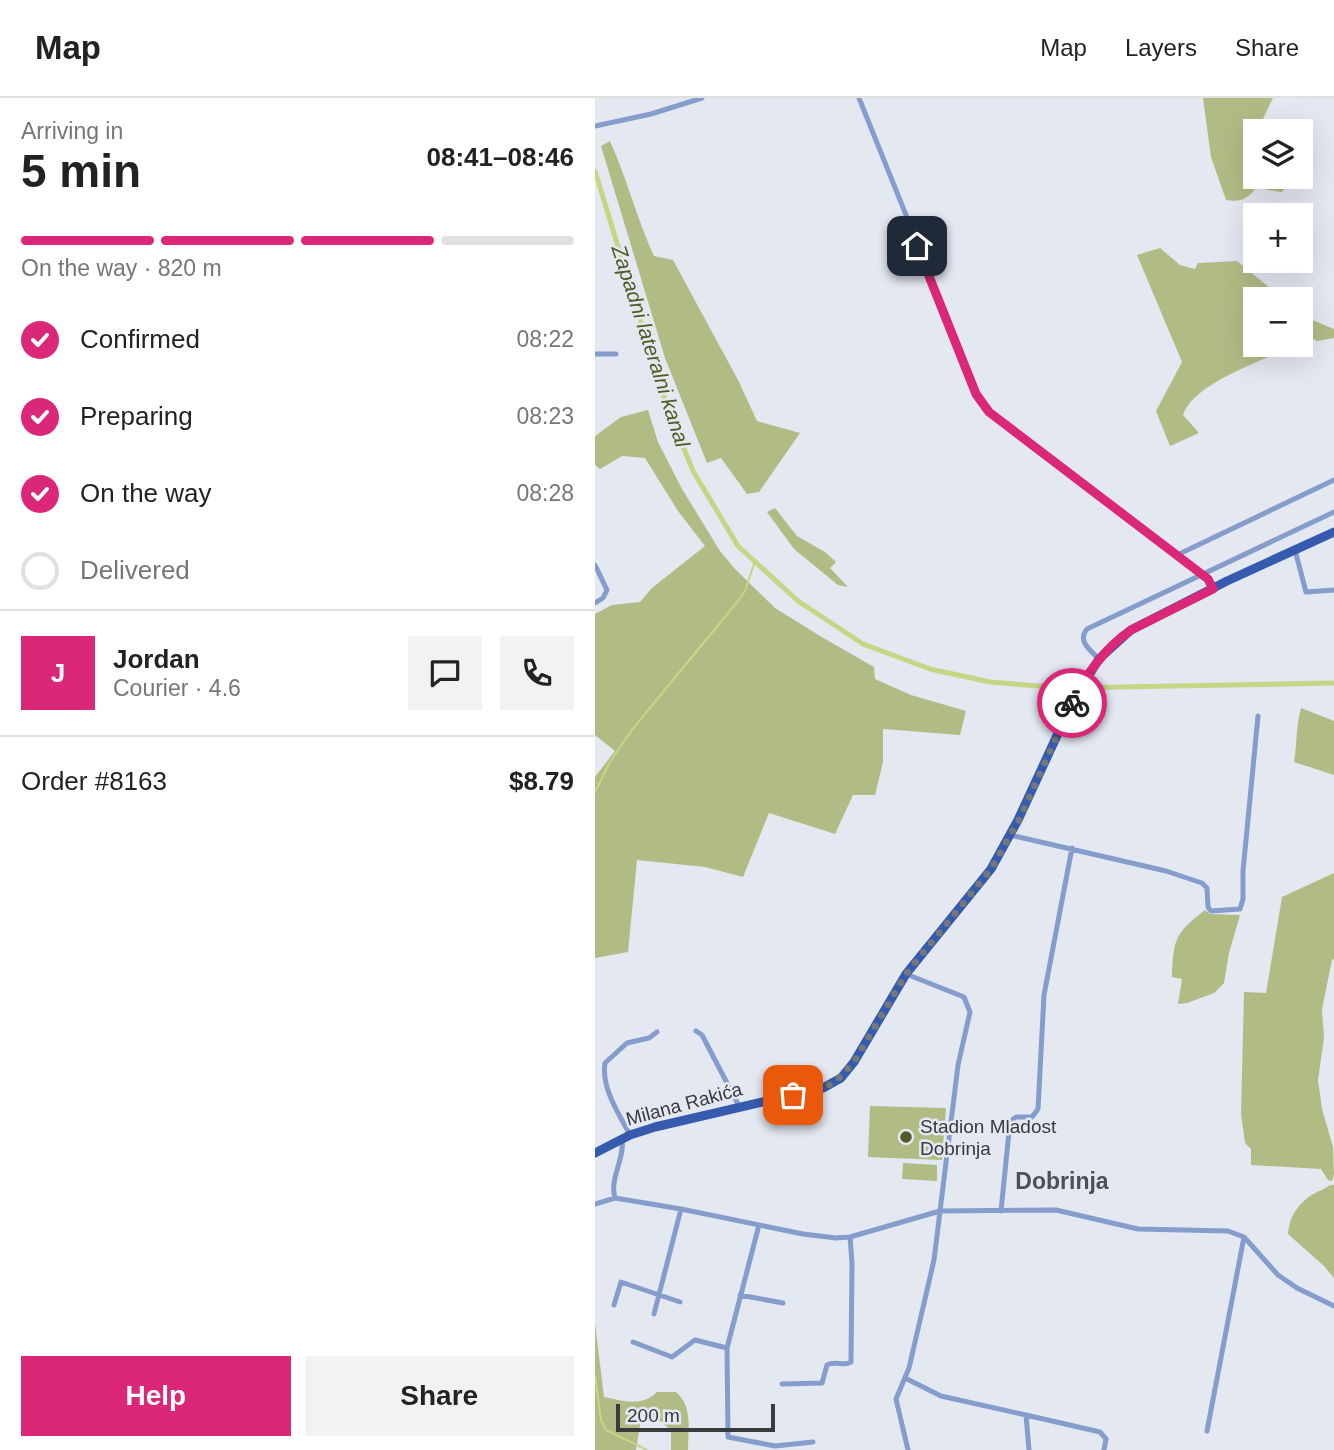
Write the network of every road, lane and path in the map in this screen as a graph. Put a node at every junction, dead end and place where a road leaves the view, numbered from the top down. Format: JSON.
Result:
{"nodes":[{"id":1,"x":702,"y":98,"type":"edge"},
{"id":2,"x":859,"y":98,"type":"edge"},
{"id":3,"x":595,"y":126,"type":"edge"},
{"id":4,"x":595,"y":354,"type":"edge"},
{"id":5,"x":616,"y":354,"type":"dead end"},
{"id":6,"x":1334,"y":480,"type":"edge"},
{"id":7,"x":1332,"y":513,"type":"edge"},
{"id":8,"x":1334,"y":524,"type":"edge"},
{"id":9,"x":1334,"y":531,"type":"edge"},
{"id":10,"x":1295,"y":550,"type":"junction"},
{"id":11,"x":1175,"y":556,"type":"junction"},
{"id":12,"x":595,"y":565,"type":"edge"},
{"id":13,"x":1200,"y":575,"type":"junction"},
{"id":14,"x":1213,"y":589,"type":"junction"},
{"id":15,"x":1334,"y":590,"type":"edge"},
{"id":16,"x":595,"y":603,"type":"edge"},
{"id":17,"x":1099,"y":659,"type":"junction"},
{"id":18,"x":1258,"y":716,"type":"dead end"},
{"id":19,"x":1010,"y":835,"type":"junction"},
{"id":20,"x":1072,"y":848,"type":"junction"},
{"id":21,"x":906,"y":974,"type":"junction"},
{"id":22,"x":696,"y":1031,"type":"dead end"},
{"id":23,"x":657,"y":1032,"type":"dead end"},
{"id":24,"x":739,"y":1106,"type":"junction"},
{"id":25,"x":626,"y":1137,"type":"junction"},
{"id":26,"x":595,"y":1153,"type":"edge"},
{"id":27,"x":615,"y":1198,"type":"junction"},
{"id":28,"x":595,"y":1205,"type":"edge"},
{"id":29,"x":681,"y":1209,"type":"junction"},
{"id":30,"x":940,"y":1211,"type":"junction"},
{"id":31,"x":1001,"y":1211,"type":"junction"},
{"id":32,"x":921,"y":1215,"type":"junction"},
{"id":33,"x":759,"y":1226,"type":"junction"},
{"id":34,"x":938,"y":1227,"type":"junction"},
{"id":35,"x":850,"y":1237,"type":"junction"},
{"id":36,"x":1244,"y":1237,"type":"junction"},
{"id":37,"x":659,"y":1295,"type":"junction"},
{"id":38,"x":740,"y":1295,"type":"junction"},
{"id":39,"x":680,"y":1302,"type":"dead end"},
{"id":40,"x":783,"y":1303,"type":"dead end"},
{"id":41,"x":614,"y":1305,"type":"dead end"},
{"id":42,"x":1334,"y":1306,"type":"edge"},
{"id":43,"x":654,"y":1314,"type":"dead end"},
{"id":44,"x":633,"y":1342,"type":"dead end"},
{"id":45,"x":727,"y":1348,"type":"junction"},
{"id":46,"x":905,"y":1378,"type":"junction"},
{"id":47,"x":782,"y":1384,"type":"dead end"},
{"id":48,"x":1026,"y":1415,"type":"junction"},
{"id":49,"x":1207,"y":1431,"type":"dead end"},
{"id":50,"x":813,"y":1442,"type":"dead end"},
{"id":51,"x":908,"y":1450,"type":"edge"},
{"id":52,"x":1029,"y":1450,"type":"edge"},
{"id":53,"x":1104,"y":1450,"type":"edge"}],
"edges":[{"from":1,"to":3,"type":"street"},
{"from":2,"to":11,"type":"street"},
{"from":4,"to":5,"type":"street"},
{"from":6,"to":11,"type":"street"},
{"from":7,"to":8,"type":"street"},
{"from":7,"to":13,"type":"street"},
{"from":9,"to":10,"type":"main road"},
{"from":10,"to":14,"type":"main road"},
{"from":10,"to":15,"type":"street"},
{"from":11,"to":13,"type":"street"},
{"from":12,"to":16,"type":"street"},
{"from":13,"to":14,"type":"street"},
{"from":13,"to":17,"type":"street"},
{"from":14,"to":17,"type":"main road"},
{"from":17,"to":19,"type":"main road","name":"Milana Rakića"},
{"from":18,"to":20,"type":"street"},
{"from":19,"to":20,"type":"street"},
{"from":19,"to":21,"type":"main road","name":"Milana Rakića"},
{"from":20,"to":31,"type":"street"},
{"from":21,"to":24,"type":"main road","name":"Milana Rakića"},
{"from":21,"to":30,"type":"street"},
{"from":22,"to":24,"type":"street"},
{"from":23,"to":25,"type":"street"},
{"from":24,"to":25,"type":"main road","name":"Milana Rakića"},
{"from":25,"to":26,"type":"main road","name":"Milana Rakića"},
{"from":25,"to":27,"type":"street"},
{"from":27,"to":28,"type":"street"},
{"from":27,"to":29,"type":"street"},
{"from":29,"to":33,"type":"street"},
{"from":29,"to":37,"type":"street"},
{"from":30,"to":31,"type":"street"},
{"from":30,"to":32,"type":"street"},
{"from":30,"to":34,"type":"street"},
{"from":31,"to":36,"type":"street"},
{"from":32,"to":34,"type":"street"},
{"from":32,"to":35,"type":"street"},
{"from":33,"to":35,"type":"street"},
{"from":33,"to":38,"type":"street"},
{"from":34,"to":46,"type":"street"},
{"from":35,"to":47,"type":"street"},
{"from":36,"to":42,"type":"street"},
{"from":36,"to":49,"type":"street"},
{"from":37,"to":39,"type":"street"},
{"from":37,"to":41,"type":"street"},
{"from":37,"to":43,"type":"street"},
{"from":38,"to":40,"type":"street"},
{"from":38,"to":45,"type":"street"},
{"from":44,"to":45,"type":"street"},
{"from":45,"to":50,"type":"street"},
{"from":46,"to":48,"type":"street"},
{"from":46,"to":51,"type":"street"},
{"from":48,"to":52,"type":"street"},
{"from":48,"to":53,"type":"street"}]}
